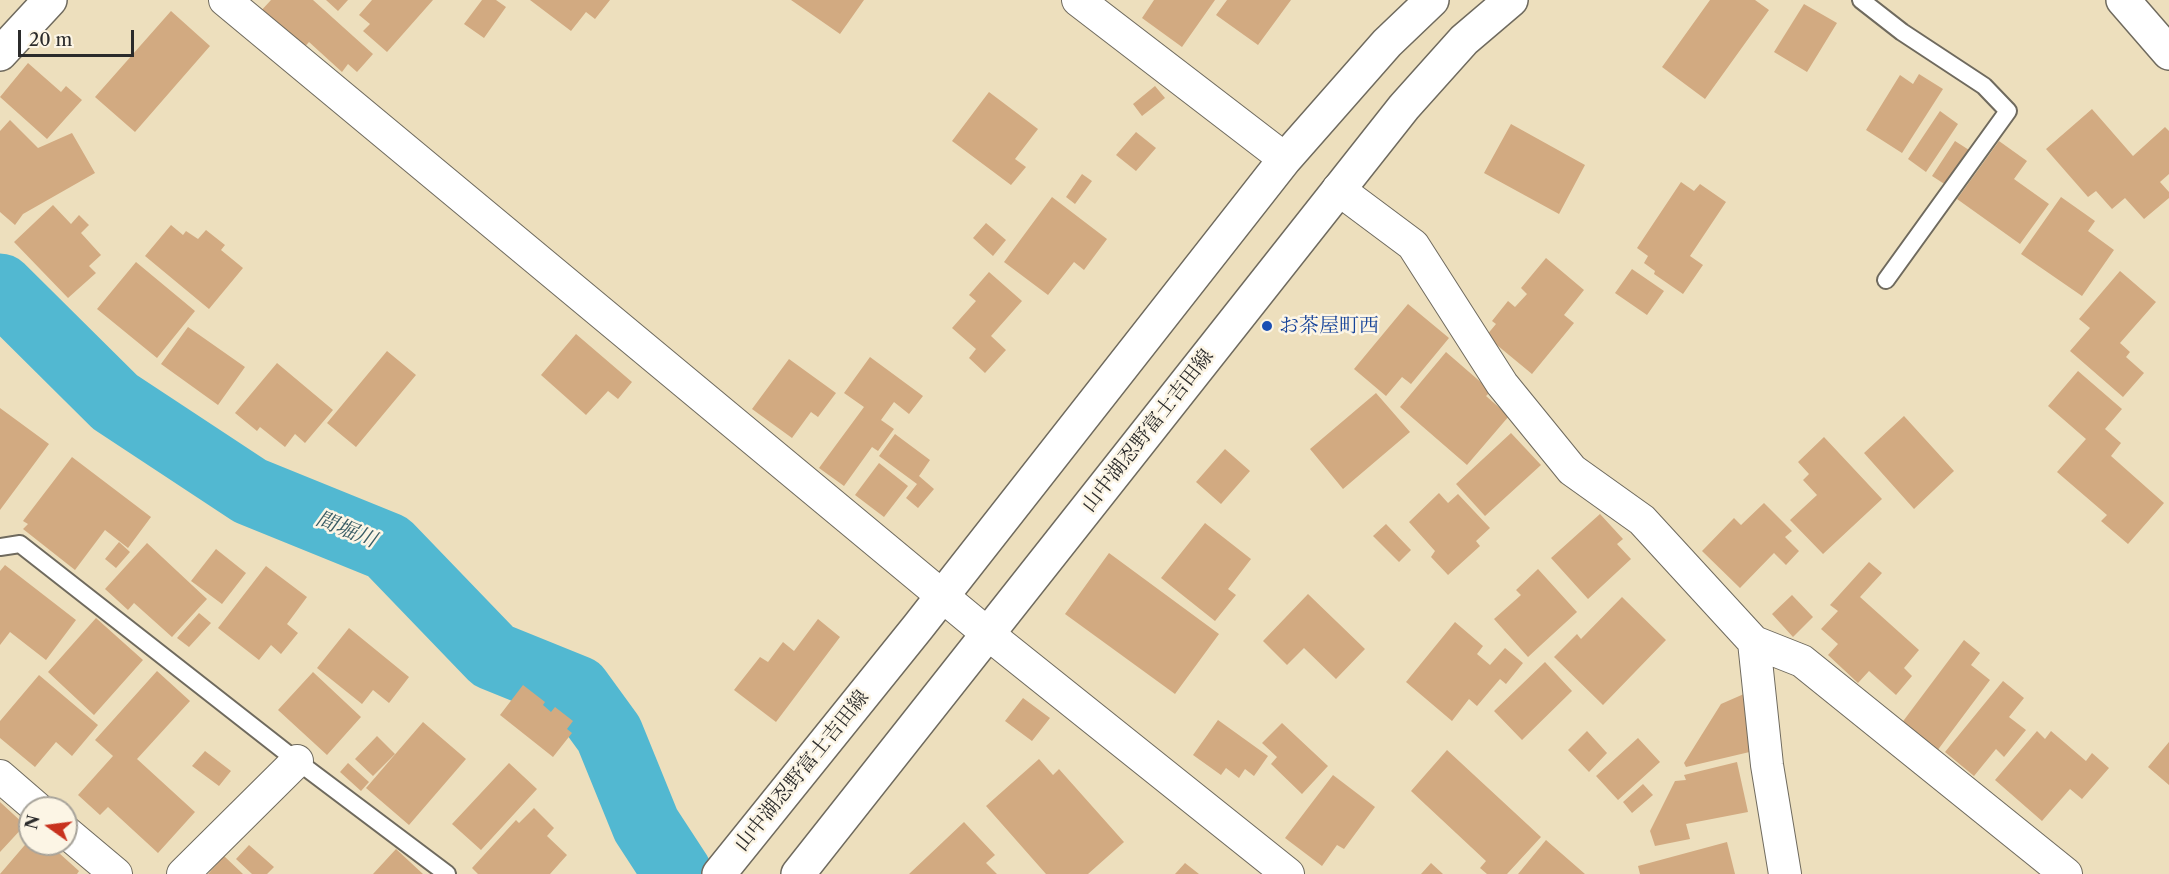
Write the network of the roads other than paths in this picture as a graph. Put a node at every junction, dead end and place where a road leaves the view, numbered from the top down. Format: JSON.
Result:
{"nodes":[{"id":1,"x":50,"y":0,"type":"edge"},
{"id":2,"x":225,"y":0,"type":"edge"},
{"id":3,"x":1078,"y":0,"type":"edge"},
{"id":4,"x":1432,"y":0,"type":"edge"},
{"id":5,"x":1511,"y":0,"type":"edge"},
{"id":6,"x":1862,"y":0,"type":"edge"},
{"id":7,"x":2123,"y":0,"type":"edge"},
{"id":8,"x":2169,"y":53,"type":"edge"},
{"id":9,"x":0,"y":54,"type":"edge"},
{"id":10,"x":1285,"y":159,"type":"junction"},
{"id":11,"x":1338,"y":189,"type":"junction"},
{"id":12,"x":1886,"y":280,"type":"dead end"},
{"id":13,"x":0,"y":547,"type":"edge"},
{"id":14,"x":942,"y":596,"type":"junction"},
{"id":15,"x":988,"y":634,"type":"junction"},
{"id":16,"x":1754,"y":642,"type":"junction"},
{"id":17,"x":297,"y":761,"type":"junction"},
{"id":18,"x":0,"y":776,"type":"edge"},
{"id":19,"x":24,"y":796,"type":"edge"},
{"id":20,"x":78,"y":842,"type":"edge"},
{"id":21,"x":729,"y":862,"type":"edge"},
{"id":22,"x":116,"y":874,"type":"edge"},
{"id":23,"x":183,"y":874,"type":"edge"},
{"id":24,"x":447,"y":874,"type":"edge"},
{"id":25,"x":798,"y":874,"type":"edge"},
{"id":26,"x":1288,"y":874,"type":"edge"},
{"id":27,"x":1785,"y":874,"type":"edge"},
{"id":28,"x":2066,"y":874,"type":"edge"}],
"edges":[{"from":1,"to":9,"type":"main road"},
{"from":2,"to":14,"type":"street"},
{"from":3,"to":10,"type":"street"},
{"from":4,"to":10,"type":"main road","name":"山中湖忍野富士吉田線"},
{"from":5,"to":11,"type":"main road","name":"山中湖忍野富士吉田線"},
{"from":6,"to":12,"type":"lane"},
{"from":7,"to":8,"type":"main road"},
{"from":10,"to":14,"type":"main road","name":"山中湖忍野富士吉田線"},
{"from":11,"to":15,"type":"main road","name":"山中湖忍野富士吉田線"},
{"from":11,"to":16,"type":"street"},
{"from":13,"to":17,"type":"lane"},
{"from":14,"to":15,"type":"street"},
{"from":14,"to":21,"type":"main road","name":"山中湖忍野富士吉田線"},
{"from":15,"to":25,"type":"main road","name":"山中湖忍野富士吉田線"},
{"from":15,"to":26,"type":"street"},
{"from":16,"to":27,"type":"street"},
{"from":16,"to":28,"type":"street"},
{"from":17,"to":23,"type":"street"},
{"from":17,"to":24,"type":"lane"},
{"from":18,"to":19,"type":"street"},
{"from":20,"to":22,"type":"street"}]}
